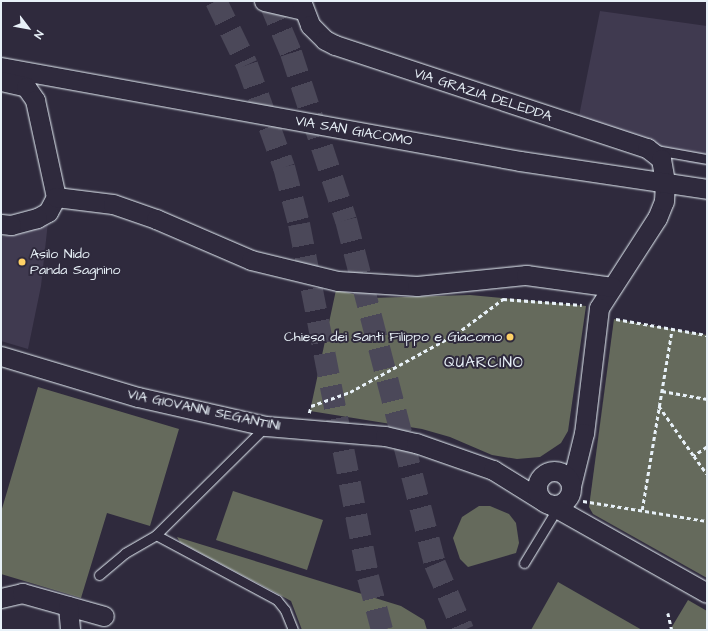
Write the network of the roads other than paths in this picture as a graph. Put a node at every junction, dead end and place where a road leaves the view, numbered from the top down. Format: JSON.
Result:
{"nodes":[{"id":1,"x":264,"y":1,"type":"edge"},
{"id":2,"x":302,"y":6,"type":"edge"},
{"id":3,"x":1,"y":67,"type":"edge"},
{"id":4,"x":1,"y":81,"type":"edge"},
{"id":5,"x":647,"y":148,"type":"junction"},
{"id":6,"x":707,"y":158,"type":"edge"},
{"id":7,"x":665,"y":182,"type":"junction"},
{"id":8,"x":707,"y":189,"type":"edge"},
{"id":9,"x":56,"y":197,"type":"junction"},
{"id":10,"x":1,"y":224,"type":"edge"},
{"id":11,"x":612,"y":288,"type":"junction"},
{"id":12,"x":1,"y":356,"type":"edge"},
{"id":13,"x":266,"y":426,"type":"junction"},
{"id":14,"x":584,"y":433,"type":"junction"},
{"id":15,"x":547,"y":472,"type":"junction"},
{"id":16,"x":501,"y":474,"type":"junction"},
{"id":17,"x":572,"y":492,"type":"junction"},
{"id":18,"x":550,"y":505,"type":"junction"},
{"id":19,"x":156,"y":535,"type":"junction"},
{"id":20,"x":610,"y":538,"type":"junction"},
{"id":21,"x":524,"y":562,"type":"dead end"},
{"id":22,"x":99,"y":575,"type":"dead end"},
{"id":23,"x":707,"y":593,"type":"edge"},
{"id":24,"x":1,"y":598,"type":"edge"},
{"id":25,"x":68,"y":606,"type":"junction"},
{"id":26,"x":104,"y":616,"type":"dead end"},
{"id":27,"x":70,"y":630,"type":"edge"},
{"id":28,"x":293,"y":630,"type":"edge"}],
"edges":[{"from":1,"to":2,"type":"street"},
{"from":2,"to":5,"type":"street","name":"VIA GRAZIA DELEDDA"},
{"from":3,"to":7,"type":"street","name":"VIA SAN GIACOMO"},
{"from":4,"to":9,"type":"street"},
{"from":5,"to":6,"type":"lane"},
{"from":5,"to":7,"type":"street","name":"VIA GRAZIA DELEDDA"},
{"from":7,"to":8,"type":"street","name":"VIA SAN GIACOMO"},
{"from":7,"to":11,"type":"street","name":"VIA GRAZIA DELEDDA"},
{"from":9,"to":10,"type":"street"},
{"from":9,"to":11,"type":"street"},
{"from":11,"to":14,"type":"street","name":"VIA GRAZIA DELEDDA"},
{"from":12,"to":13,"type":"street","name":"VIA GIOVANNI SEGANTINI"},
{"from":13,"to":16,"type":"street","name":"VIA GIOVANNI SEGANTINI"},
{"from":13,"to":19,"type":"lane"},
{"from":14,"to":15,"type":"street"},
{"from":14,"to":17,"type":"street"},
{"from":15,"to":16,"type":"street","name":"VIA GIOVANNI SEGANTINI"},
{"from":15,"to":17,"type":"street"},
{"from":15,"to":18,"type":"street"},
{"from":16,"to":18,"type":"street","name":"VIA GIOVANNI SEGANTINI"},
{"from":17,"to":18,"type":"street"},
{"from":17,"to":20,"type":"street","name":"VIA GIOVANNI SEGANTINI"},
{"from":18,"to":20,"type":"street","name":"VIA GIOVANNI SEGANTINI"},
{"from":18,"to":21,"type":"lane"},
{"from":19,"to":22,"type":"lane"},
{"from":19,"to":28,"type":"lane"},
{"from":20,"to":23,"type":"street","name":"VIA GIOVANNI SEGANTINI"},
{"from":24,"to":25,"type":"street"},
{"from":25,"to":26,"type":"street"},
{"from":25,"to":27,"type":"street"}]}
